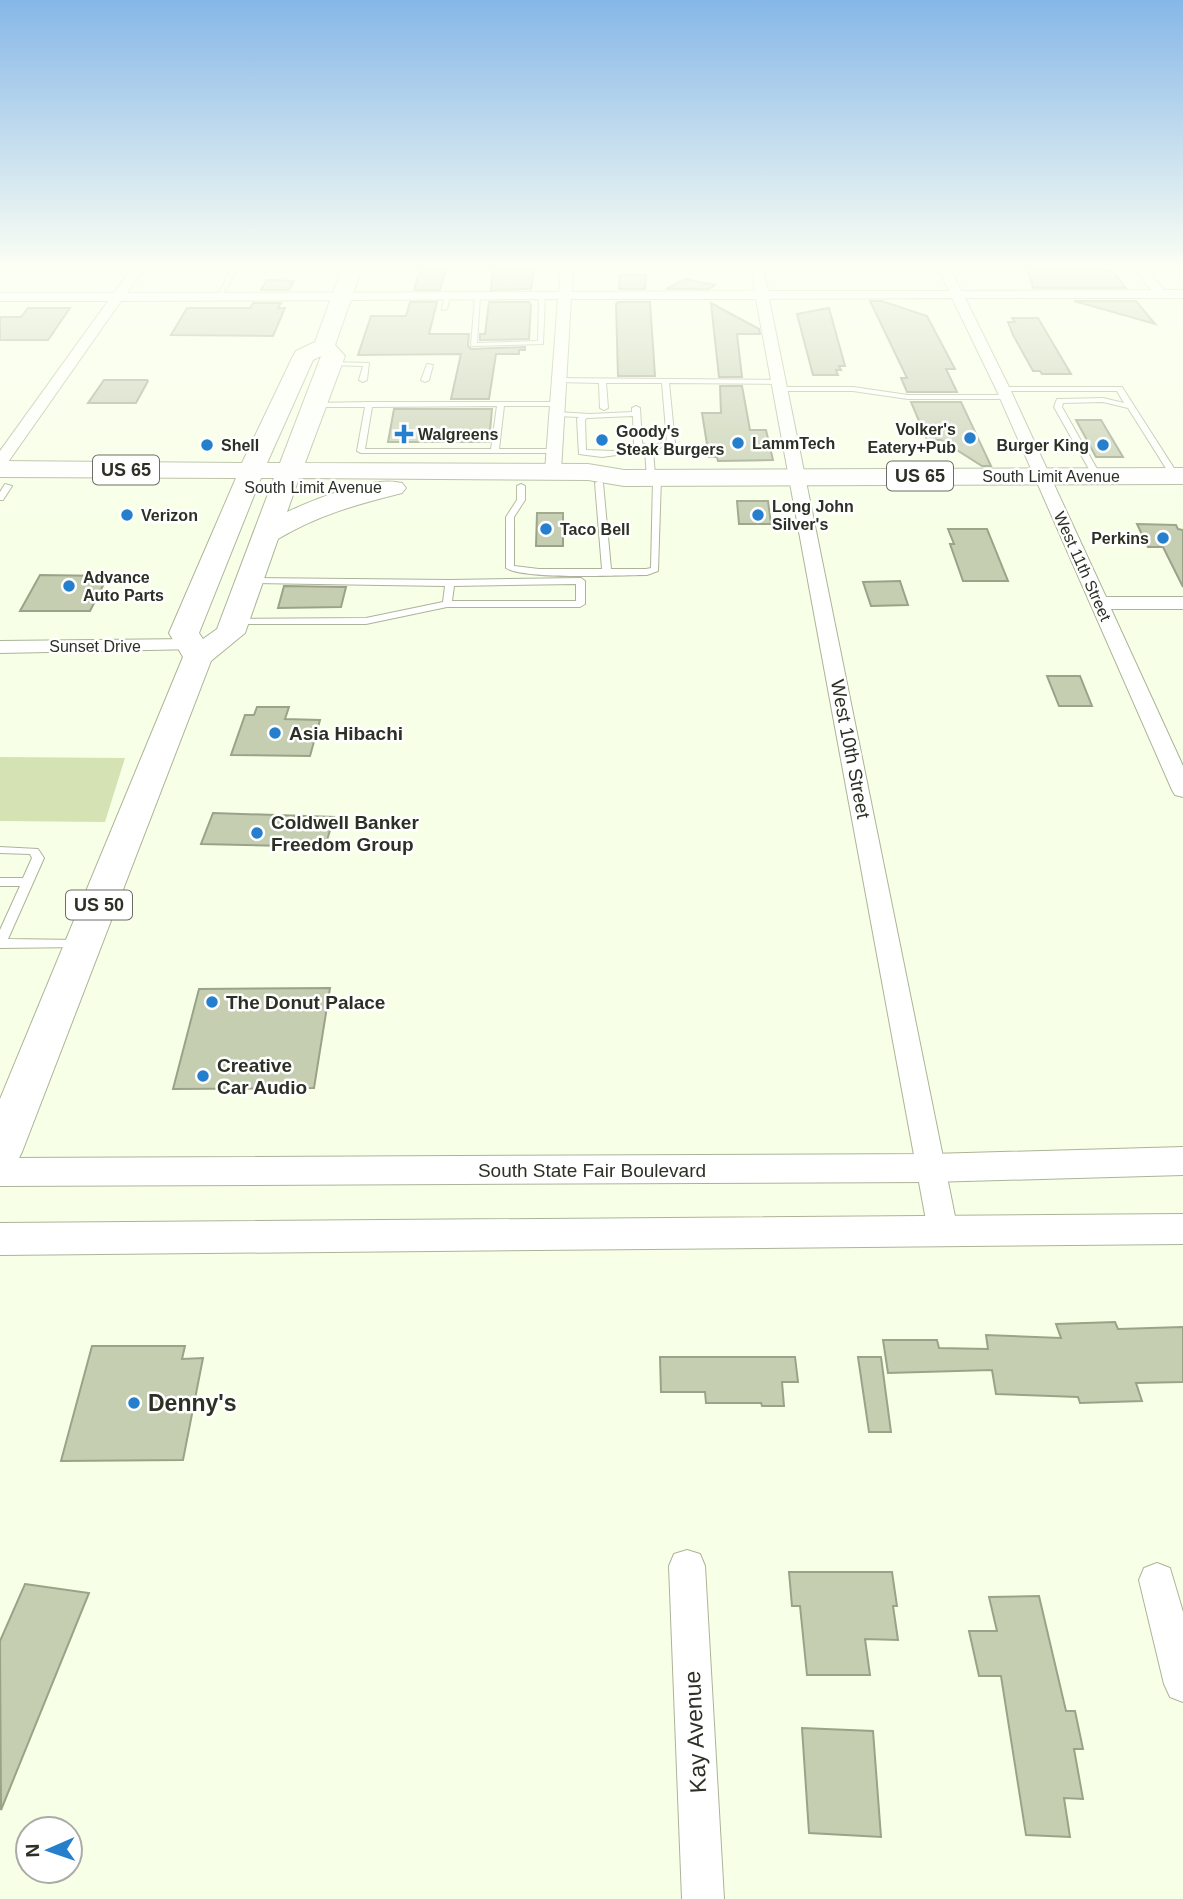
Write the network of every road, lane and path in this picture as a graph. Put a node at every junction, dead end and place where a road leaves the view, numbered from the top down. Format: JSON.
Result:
{"nodes":[{"id":1,"x":80,"y":357,"type":"edge"},
{"id":2,"x":304,"y":357,"type":"edge"},
{"id":3,"x":328,"y":357,"type":"edge"},
{"id":4,"x":335,"y":357,"type":"edge"},
{"id":5,"x":560,"y":357,"type":"edge"},
{"id":6,"x":775,"y":357,"type":"edge"},
{"id":7,"x":986,"y":357,"type":"edge"},
{"id":8,"x":429,"y":365,"type":"dead end"},
{"id":9,"x":363,"y":380,"type":"dead end"},
{"id":10,"x":425,"y":380,"type":"dead end"},
{"id":11,"x":558,"y":380,"type":"junction"},
{"id":12,"x":602,"y":381,"type":"junction"},
{"id":13,"x":665,"y":381,"type":"junction"},
{"id":14,"x":780,"y":385,"type":"junction"},
{"id":15,"x":1049,"y":389,"type":"junction"},
{"id":16,"x":1004,"y":393,"type":"junction"},
{"id":17,"x":369,"y":404,"type":"junction"},
{"id":18,"x":501,"y":404,"type":"junction"},
{"id":19,"x":316,"y":405,"type":"junction"},
{"id":20,"x":1058,"y":407,"type":"junction"},
{"id":21,"x":604,"y":408,"type":"dead end"},
{"id":22,"x":1131,"y":408,"type":"junction"},
{"id":23,"x":557,"y":409,"type":"junction"},
{"id":24,"x":587,"y":415,"type":"junction"},
{"id":25,"x":649,"y":449,"type":"junction"},
{"id":26,"x":495,"y":451,"type":"junction"},
{"id":27,"x":553,"y":461,"type":"junction"},
{"id":28,"x":1042,"y":476,"type":"junction"},
{"id":29,"x":1097,"y":476,"type":"junction"},
{"id":30,"x":1179,"y":476,"type":"edge"},
{"id":31,"x":654,"y":477,"type":"junction"},
{"id":32,"x":798,"y":477,"type":"junction"},
{"id":33,"x":624,"y":478,"type":"junction"},
{"id":34,"x":248,"y":479,"type":"junction"},
{"id":35,"x":286,"y":479,"type":"junction"},
{"id":36,"x":2,"y":480,"type":"edge"},
{"id":37,"x":599,"y":483,"type":"junction"},
{"id":38,"x":401,"y":486,"type":"junction"},
{"id":39,"x":521,"y":486,"type":"junction"},
{"id":40,"x":265,"y":535,"type":"junction"},
{"id":41,"x":607,"y":572,"type":"junction"},
{"id":42,"x":249,"y":581,"type":"junction"},
{"id":43,"x":450,"y":583,"type":"junction"},
{"id":44,"x":1100,"y":603,"type":"junction"},
{"id":45,"x":1183,"y":603,"type":"edge"},
{"id":46,"x":447,"y":604,"type":"junction"},
{"id":47,"x":234,"y":622,"type":"junction"},
{"id":48,"x":0,"y":646,"type":"edge"},
{"id":49,"x":194,"y":651,"type":"junction"},
{"id":50,"x":1183,"y":790,"type":"edge"},
{"id":51,"x":0,"y":850,"type":"edge"},
{"id":52,"x":0,"y":882,"type":"edge"},
{"id":53,"x":28,"y":882,"type":"junction"},
{"id":54,"x":0,"y":943,"type":"edge"},
{"id":55,"x":83,"y":944,"type":"junction"},
{"id":56,"x":0,"y":1152,"type":"edge"},
{"id":57,"x":1183,"y":1161,"type":"edge"},
{"id":58,"x":931,"y":1168,"type":"junction"},
{"id":59,"x":0,"y":1172,"type":"edge"},
{"id":60,"x":1183,"y":1229,"type":"edge"},
{"id":61,"x":943,"y":1231,"type":"junction"},
{"id":62,"x":0,"y":1239,"type":"edge"},
{"id":63,"x":687,"y":1566,"type":"dead end"},
{"id":64,"x":1157,"y":1580,"type":"dead end"},
{"id":65,"x":1183,"y":1684,"type":"edge"},
{"id":66,"x":703,"y":1899,"type":"edge"}],
"edges":[{"from":1,"to":36,"type":"street"},
{"from":2,"to":34,"type":"highway","number":"US 50"},
{"from":3,"to":19,"type":"highway"},
{"from":4,"to":9,"type":"lane"},
{"from":5,"to":11,"type":"street"},
{"from":6,"to":14,"type":"street","name":"West 10th Street"},
{"from":7,"to":16,"type":"street","name":"West 11th Street"},
{"from":8,"to":10,"type":"lane"},
{"from":11,"to":12,"type":"lane"},
{"from":11,"to":23,"type":"street"},
{"from":12,"to":13,"type":"lane"},
{"from":12,"to":21,"type":"lane"},
{"from":13,"to":14,"type":"lane"},
{"from":13,"to":25,"type":"lane"},
{"from":14,"to":16,"type":"lane"},
{"from":14,"to":32,"type":"street","name":"West 10th Street"},
{"from":15,"to":16,"type":"lane"},
{"from":15,"to":20,"type":"lane"},
{"from":15,"to":22,"type":"lane"},
{"from":16,"to":28,"type":"street","name":"West 11th Street"},
{"from":17,"to":18,"type":"lane"},
{"from":17,"to":19,"type":"lane"},
{"from":17,"to":26,"type":"lane"},
{"from":18,"to":23,"type":"lane"},
{"from":18,"to":26,"type":"lane"},
{"from":19,"to":35,"type":"highway"},
{"from":20,"to":22,"type":"lane"},
{"from":20,"to":29,"type":"lane"},
{"from":22,"to":30,"type":"lane"},
{"from":23,"to":24,"type":"lane"},
{"from":23,"to":27,"type":"street"},
{"from":24,"to":25,"type":"lane"},
{"from":24,"to":25,"type":"lane"},
{"from":25,"to":31,"type":"lane"},
{"from":26,"to":27,"type":"lane"},
{"from":27,"to":33,"type":"highway","name":"South Limit Avenue","number":"US 65"},
{"from":27,"to":35,"type":"highway","name":"South Limit Avenue","number":"US 65"},
{"from":28,"to":29,"type":"highway","name":"South Limit Avenue","number":"US 65"},
{"from":28,"to":32,"type":"highway","name":"South Limit Avenue","number":"US 65"},
{"from":28,"to":44,"type":"street","name":"West 11th Street"},
{"from":29,"to":30,"type":"highway","name":"South Limit Avenue","number":"US 65"},
{"from":31,"to":32,"type":"highway","name":"South Limit Avenue","number":"US 65"},
{"from":31,"to":33,"type":"highway","name":"South Limit Avenue","number":"US 65"},
{"from":31,"to":41,"type":"lane"},
{"from":32,"to":58,"type":"street","name":"West 10th Street"},
{"from":33,"to":37,"type":"highway","name":"South Limit Avenue","number":"US 65"},
{"from":34,"to":35,"type":"highway","name":"South Limit Avenue","number":"US 65"},
{"from":34,"to":36,"type":"highway","name":"South Limit Avenue","number":"US 65"},
{"from":34,"to":49,"type":"highway","number":"US 50"},
{"from":35,"to":38,"type":"highway","name":"South Limit Avenue","number":"US 65"},
{"from":35,"to":40,"type":"highway"},
{"from":37,"to":39,"type":"highway","name":"South Limit Avenue","number":"US 65"},
{"from":37,"to":41,"type":"lane"},
{"from":38,"to":39,"type":"highway","name":"South Limit Avenue","number":"US 65"},
{"from":38,"to":40,"type":"highway"},
{"from":39,"to":41,"type":"lane"},
{"from":40,"to":42,"type":"highway"},
{"from":42,"to":43,"type":"lane"},
{"from":42,"to":47,"type":"highway"},
{"from":43,"to":46,"type":"lane"},
{"from":43,"to":46,"type":"lane"},
{"from":44,"to":45,"type":"street"},
{"from":44,"to":50,"type":"street","name":"West 11th Street"},
{"from":46,"to":47,"type":"lane"},
{"from":47,"to":49,"type":"highway"},
{"from":48,"to":49,"type":"street","name":"Sunset Drive"},
{"from":49,"to":55,"type":"highway","number":"US 50"},
{"from":51,"to":53,"type":"lane"},
{"from":52,"to":53,"type":"lane"},
{"from":53,"to":54,"type":"lane"},
{"from":54,"to":55,"type":"lane"},
{"from":55,"to":56,"type":"highway","number":"US 50"},
{"from":57,"to":58,"type":"street","name":"South State Fair Boulevard"},
{"from":58,"to":59,"type":"street","name":"South State Fair Boulevard"},
{"from":58,"to":61,"type":"street","name":"West 10th Street"},
{"from":60,"to":61,"type":"street"},
{"from":61,"to":62,"type":"street"},
{"from":63,"to":66,"type":"street","name":"Kay Avenue"},
{"from":64,"to":65,"type":"street"}]}
